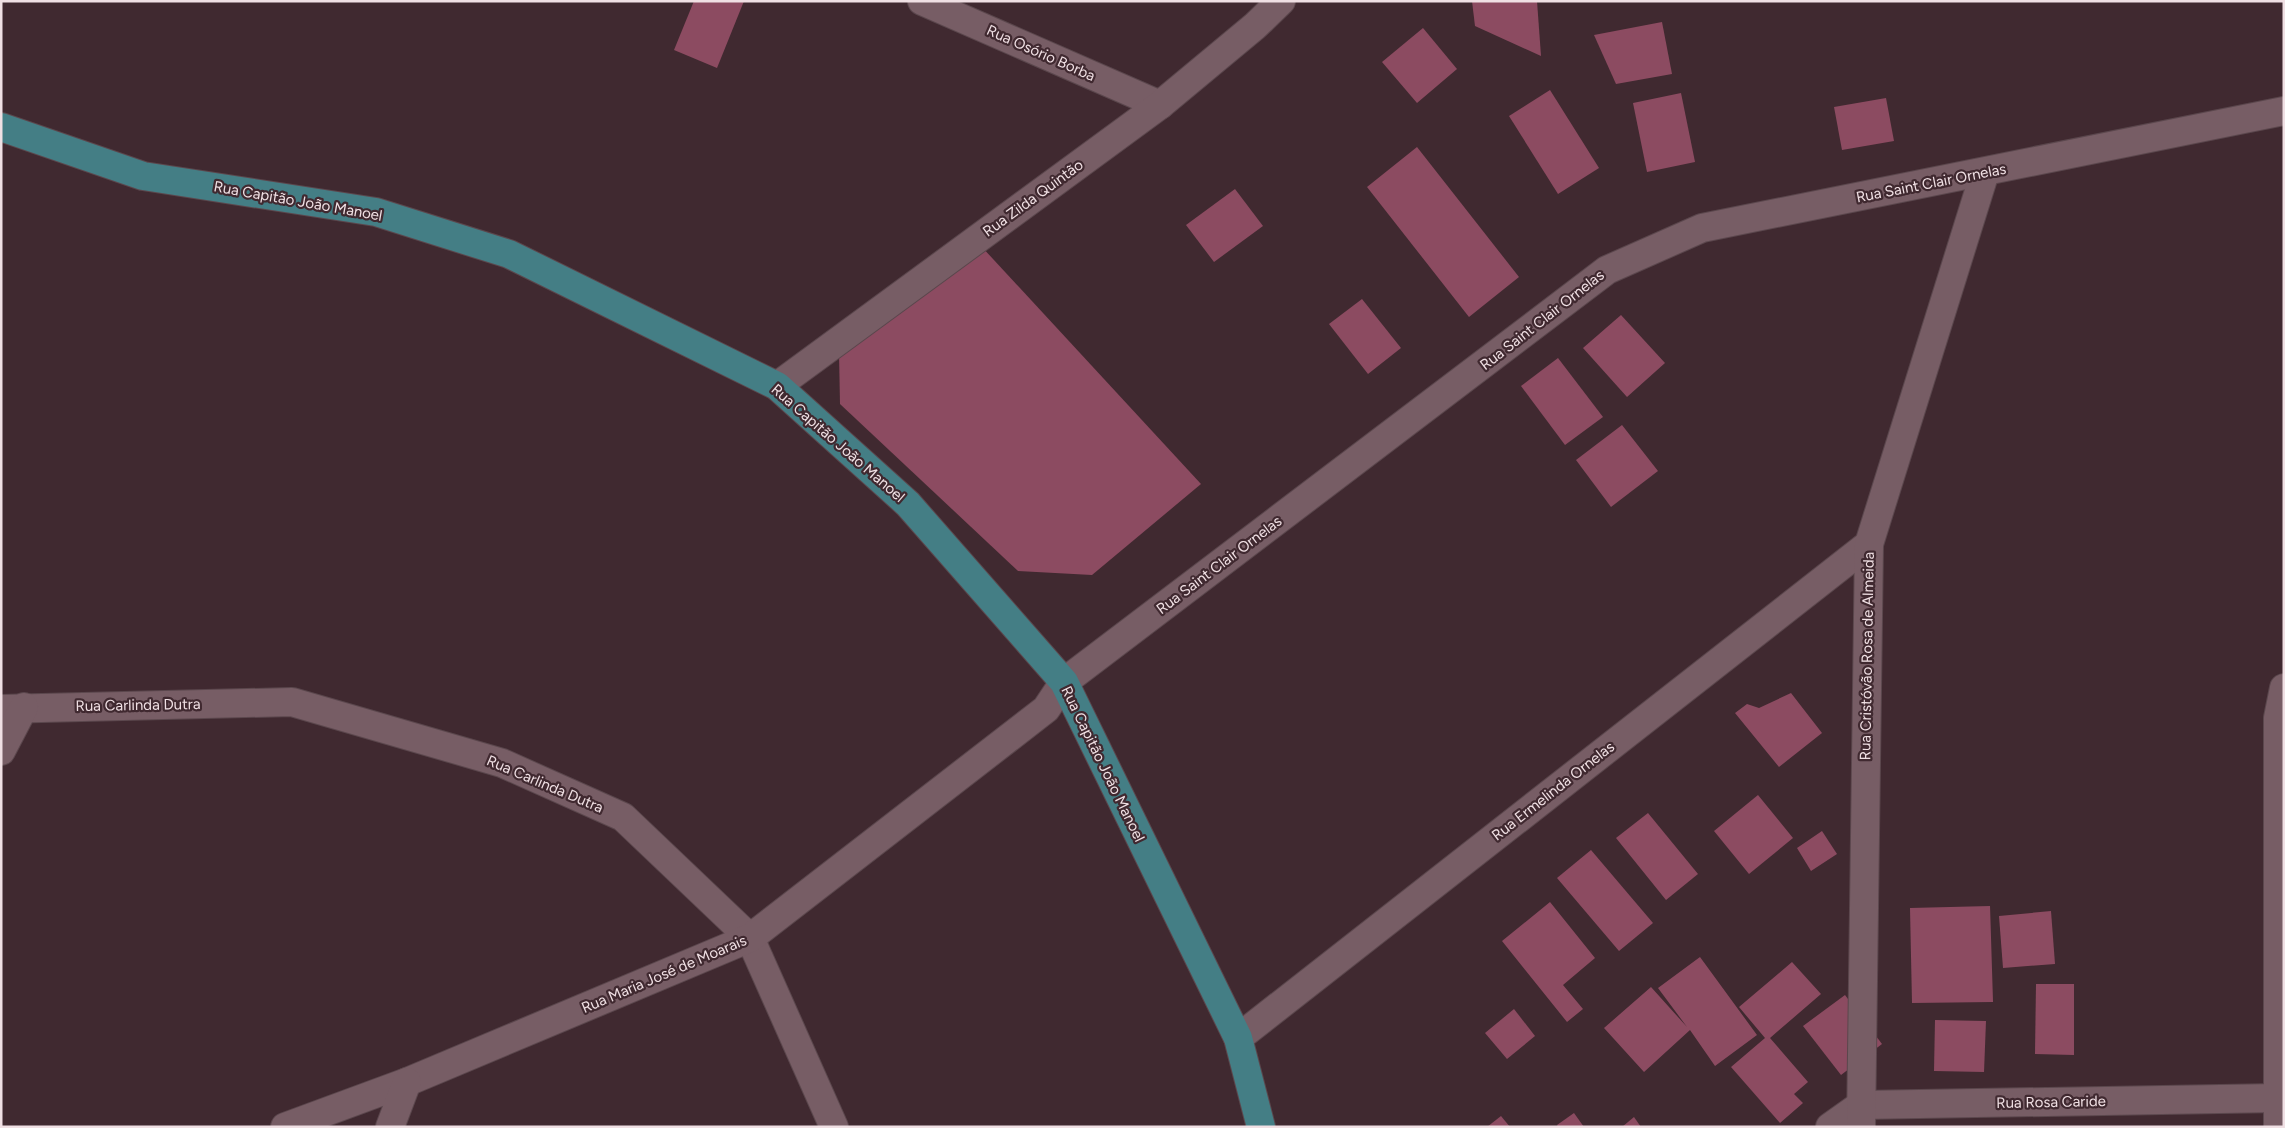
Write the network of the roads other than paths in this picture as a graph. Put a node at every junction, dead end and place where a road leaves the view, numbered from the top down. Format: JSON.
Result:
{"nodes":[{"id":1,"x":922,"y":1,"type":"edge"},
{"id":2,"x":1280,"y":1,"type":"edge"},
{"id":3,"x":1160,"y":106,"type":"junction"},
{"id":4,"x":2284,"y":112,"type":"edge"},
{"id":5,"x":1,"y":127,"type":"edge"},
{"id":6,"x":1985,"y":172,"type":"junction"},
{"id":7,"x":778,"y":386,"type":"junction"},
{"id":8,"x":1869,"y":544,"type":"junction"},
{"id":9,"x":1064,"y":682,"type":"junction"},
{"id":10,"x":2284,"y":688,"type":"edge"},
{"id":11,"x":13,"y":708,"type":"edge"},
{"id":12,"x":1,"y":751,"type":"edge"},
{"id":13,"x":750,"y":938,"type":"junction"},
{"id":14,"x":1238,"y":1038,"type":"junction"},
{"id":15,"x":408,"y":1082,"type":"junction"},
{"id":16,"x":2278,"y":1098,"type":"junction"},
{"id":17,"x":1861,"y":1116,"type":"edge"},
{"id":18,"x":1257,"y":1125,"type":"edge"},
{"id":19,"x":285,"y":1127,"type":"edge"},
{"id":20,"x":390,"y":1127,"type":"edge"},
{"id":21,"x":834,"y":1127,"type":"edge"},
{"id":22,"x":1830,"y":1127,"type":"edge"},
{"id":23,"x":2278,"y":1127,"type":"edge"}],
"edges":[{"from":1,"to":3,"type":"street","name":"Rua Osório Borba"},
{"from":2,"to":3,"type":"street","name":"Rua Zilda Quintão"},
{"from":3,"to":7,"type":"street","name":"Rua Zilda Quintão"},
{"from":4,"to":6,"type":"street","name":"Rua Saint Clair Ornelas"},
{"from":5,"to":7,"type":"main road","name":"Rua Capitão João Manoel"},
{"from":6,"to":8,"type":"street","name":"Rua Cristóvão Rosa de Almeida"},
{"from":6,"to":9,"type":"street","name":"Rua Saint Clair Ornelas"},
{"from":7,"to":9,"type":"main road","name":"Rua Capitão João Manoel"},
{"from":8,"to":14,"type":"street","name":"Rua Ermelinda Ornelas"},
{"from":8,"to":17,"type":"street","name":"Rua Cristóvão Rosa de Almeida"},
{"from":9,"to":13,"type":"street","name":"Rua Maria José de Moarais"},
{"from":9,"to":14,"type":"main road","name":"Rua Capitão João Manoel"},
{"from":10,"to":16,"type":"street"},
{"from":11,"to":12,"type":"street"},
{"from":11,"to":13,"type":"street","name":"Rua Carlinda Dutra"},
{"from":13,"to":15,"type":"street","name":"Rua Maria José de Moarais"},
{"from":13,"to":21,"type":"street","name":"Rua Carlinda Dutra"},
{"from":14,"to":18,"type":"main road","name":"Rua Capitão João Manoel"},
{"from":15,"to":19,"type":"street","name":"Rua Maria José de Moarais"},
{"from":15,"to":20,"type":"street"},
{"from":16,"to":17,"type":"street","name":"Rua Rosa Caride"},
{"from":16,"to":23,"type":"street"},
{"from":17,"to":22,"type":"street"}]}
